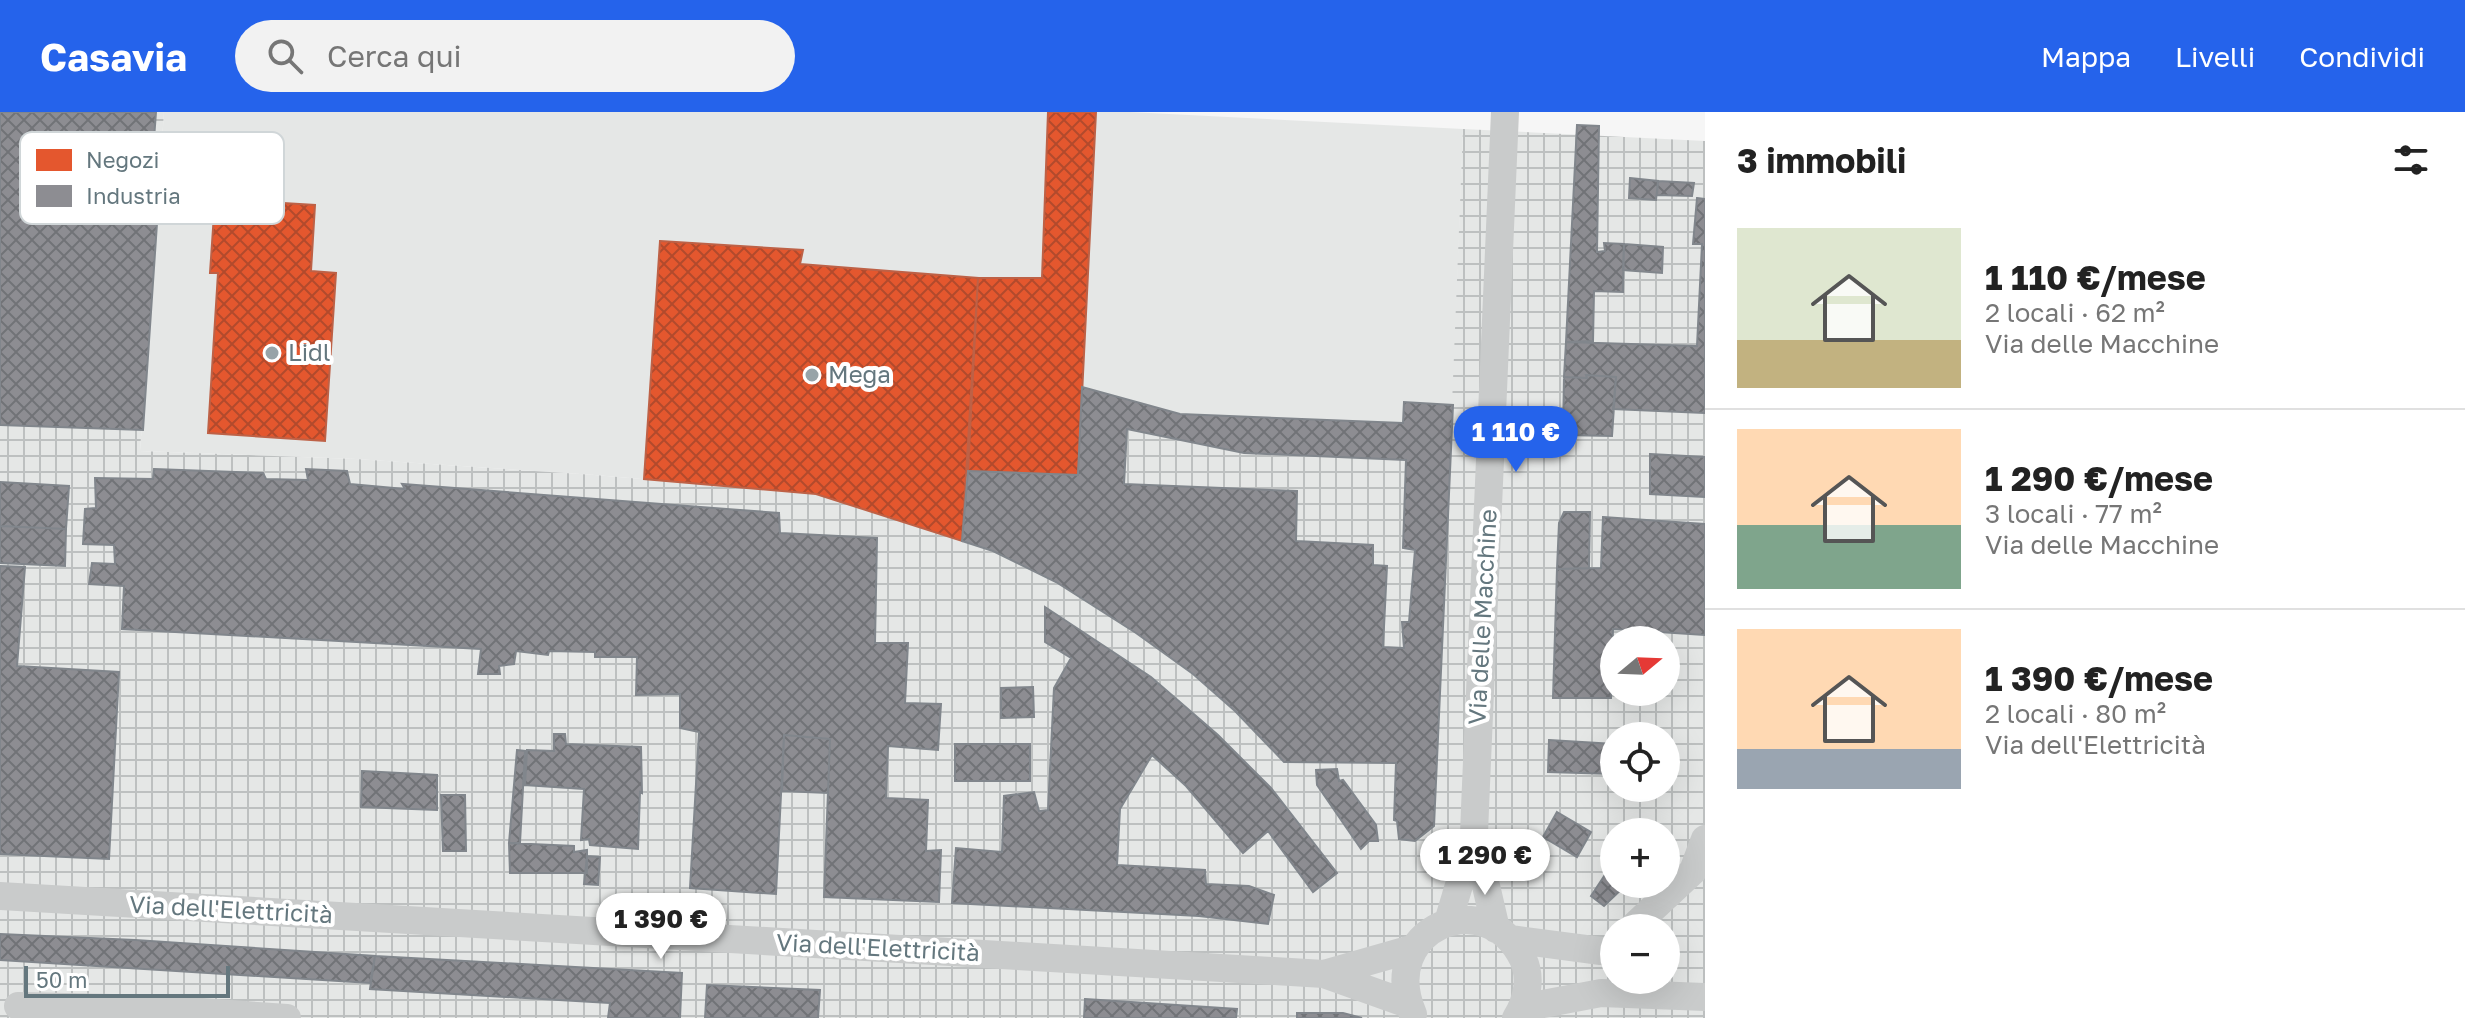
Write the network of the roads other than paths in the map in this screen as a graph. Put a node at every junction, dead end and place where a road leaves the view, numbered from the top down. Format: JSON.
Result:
{"nodes":[{"id":1,"x":1505,"y":112,"type":"edge"},
{"id":2,"x":1474,"y":834,"type":"junction"},
{"id":3,"x":1705,"y":839,"type":"edge"},
{"id":4,"x":0,"y":896,"type":"edge"},
{"id":5,"x":1647,"y":914,"type":"edge"},
{"id":6,"x":1448,"y":922,"type":"junction"},
{"id":7,"x":1503,"y":934,"type":"junction"},
{"id":8,"x":1600,"y":945,"type":"edge"},
{"id":9,"x":1415,"y":948,"type":"junction"},
{"id":10,"x":1600,"y":957,"type":"edge"},
{"id":11,"x":1324,"y":974,"type":"junction"},
{"id":12,"x":1594,"y":994,"type":"junction"},
{"id":13,"x":1705,"y":997,"type":"edge"},
{"id":14,"x":1412,"y":1011,"type":"edge"},
{"id":15,"x":1519,"y":1013,"type":"edge"},
{"id":16,"x":35,"y":1018,"type":"edge"},
{"id":17,"x":287,"y":1018,"type":"edge"}],
"edges":[{"from":1,"to":2,"type":"street","name":"Via delle Macchine"},
{"from":2,"to":6,"type":"street","name":"Via delle Macchine"},
{"from":2,"to":7,"type":"street","name":"Via delle Macchine"},
{"from":3,"to":5,"type":"street"},
{"from":4,"to":11,"type":"street","name":"Via dell'Elettricità"},
{"from":6,"to":7,"type":"street"},
{"from":6,"to":9,"type":"street"},
{"from":7,"to":8,"type":"street"},
{"from":7,"to":15,"type":"street","name":"Via delle Macchine"},
{"from":9,"to":11,"type":"street","name":"Via dell'Elettricità"},
{"from":9,"to":14,"type":"street"},
{"from":10,"to":12,"type":"street"},
{"from":11,"to":14,"type":"street","name":"Via dell'Elettricità"},
{"from":12,"to":13,"type":"street"},
{"from":12,"to":15,"type":"street"},
{"from":16,"to":17,"type":"street"}]}
